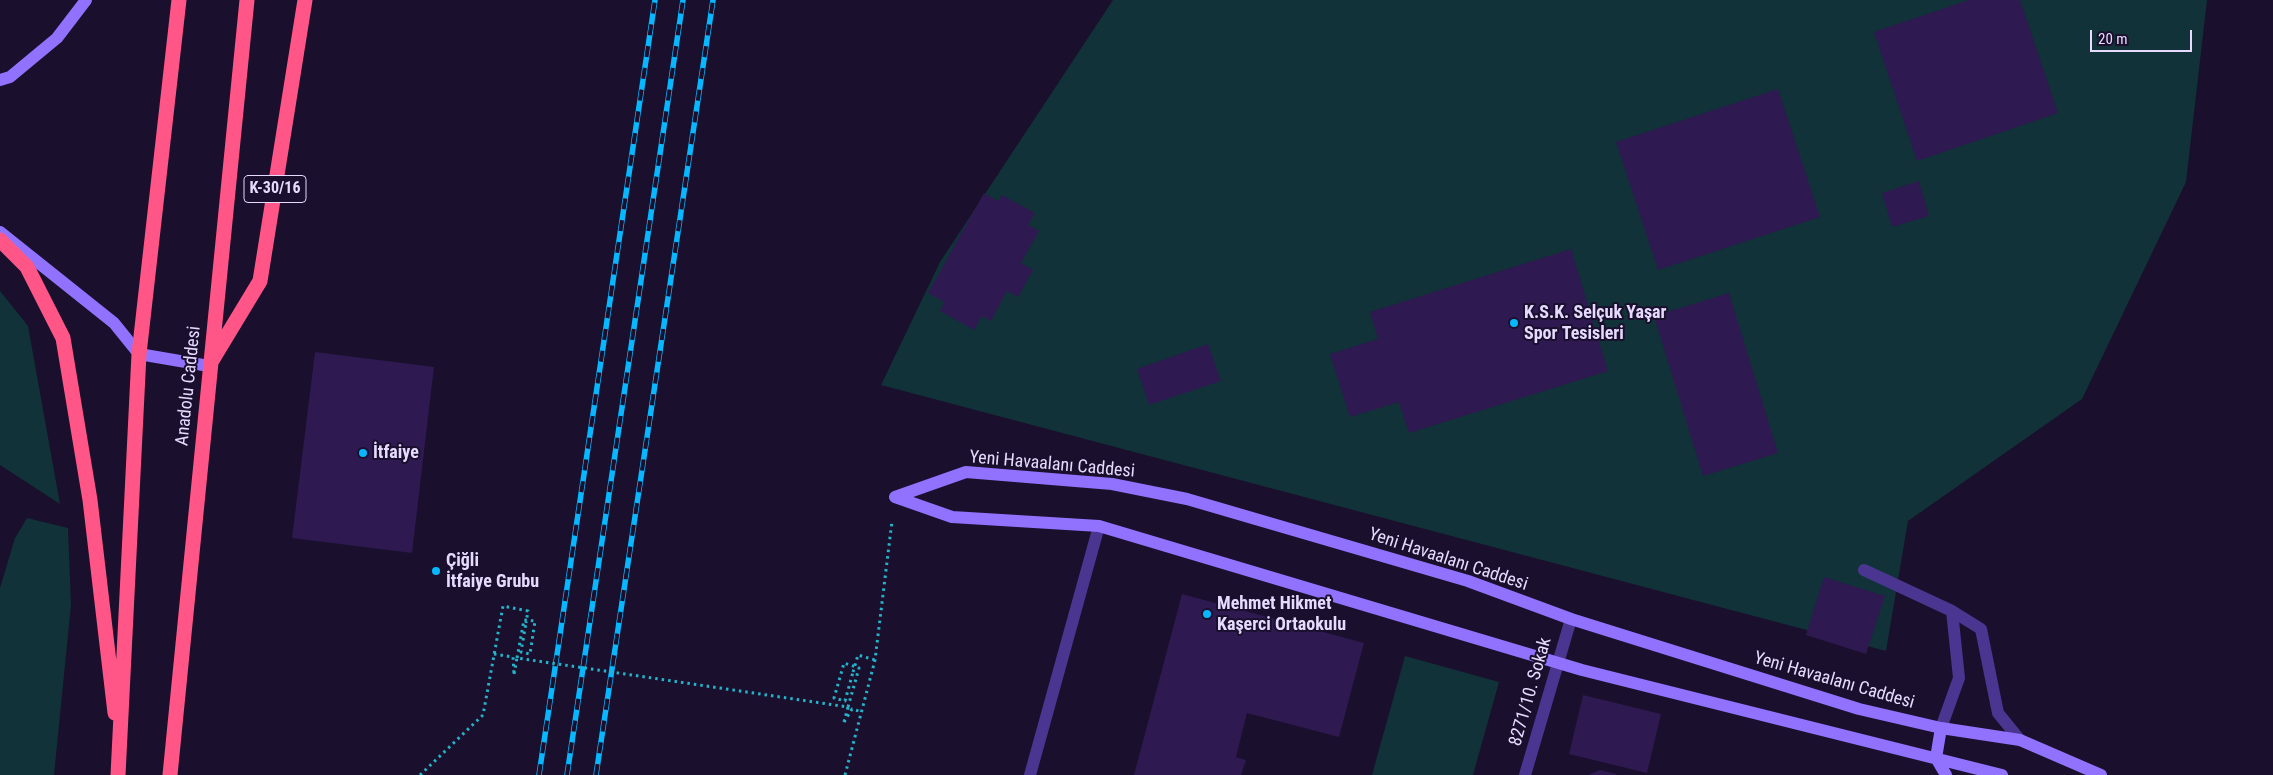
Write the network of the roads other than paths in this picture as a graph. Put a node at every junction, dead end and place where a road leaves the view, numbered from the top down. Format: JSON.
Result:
{"nodes":[{"id":1,"x":86,"y":0,"type":"edge"},
{"id":2,"x":179,"y":0,"type":"edge"},
{"id":3,"x":247,"y":0,"type":"edge"},
{"id":4,"x":305,"y":0,"type":"edge"},
{"id":5,"x":0,"y":80,"type":"edge"},
{"id":6,"x":0,"y":232,"type":"edge"},
{"id":7,"x":0,"y":240,"type":"edge"},
{"id":8,"x":139,"y":354,"type":"junction"},
{"id":9,"x":209,"y":366,"type":"junction"},
{"id":10,"x":1099,"y":526,"type":"junction"},
{"id":11,"x":1864,"y":570,"type":"dead end"},
{"id":12,"x":1952,"y":610,"type":"junction"},
{"id":13,"x":1571,"y":619,"type":"junction"},
{"id":14,"x":1558,"y":663,"type":"junction"},
{"id":15,"x":1941,"y":728,"type":"junction"},
{"id":16,"x":2020,"y":740,"type":"junction"},
{"id":17,"x":120,"y":756,"type":"junction"},
{"id":18,"x":1936,"y":758,"type":"junction"},
{"id":19,"x":118,"y":775,"type":"edge"},
{"id":20,"x":170,"y":775,"type":"edge"},
{"id":21,"x":1030,"y":775,"type":"edge"},
{"id":22,"x":1525,"y":775,"type":"edge"},
{"id":23,"x":1946,"y":775,"type":"edge"},
{"id":24,"x":2002,"y":775,"type":"edge"},
{"id":25,"x":2100,"y":775,"type":"edge"}],
"edges":[{"from":1,"to":5,"type":"street"},
{"from":2,"to":8,"type":"highway"},
{"from":3,"to":9,"type":"highway","name":"Anadolu Caddesi"},
{"from":4,"to":9,"type":"highway","number":"K-30/16"},
{"from":6,"to":8,"type":"street"},
{"from":7,"to":17,"type":"highway"},
{"from":8,"to":9,"type":"street"},
{"from":8,"to":17,"type":"highway"},
{"from":9,"to":20,"type":"highway","name":"Anadolu Caddesi"},
{"from":10,"to":13,"type":"street","name":"Yeni Havaalanı Caddesi"},
{"from":10,"to":14,"type":"street"},
{"from":10,"to":21,"type":"street"},
{"from":11,"to":12,"type":"street"},
{"from":12,"to":15,"type":"street"},
{"from":12,"to":16,"type":"street"},
{"from":13,"to":14,"type":"street","name":"8271/10. Sokak"},
{"from":13,"to":15,"type":"street","name":"Yeni Havaalanı Caddesi"},
{"from":14,"to":18,"type":"street"},
{"from":14,"to":22,"type":"street","name":"8271/10. Sokak"},
{"from":15,"to":16,"type":"street","name":"Yeni Havaalanı Caddesi"},
{"from":15,"to":18,"type":"street"},
{"from":16,"to":25,"type":"street","name":"Yeni Havaalanı Caddesi"},
{"from":17,"to":19,"type":"highway"},
{"from":18,"to":23,"type":"street"},
{"from":18,"to":24,"type":"street"}]}
